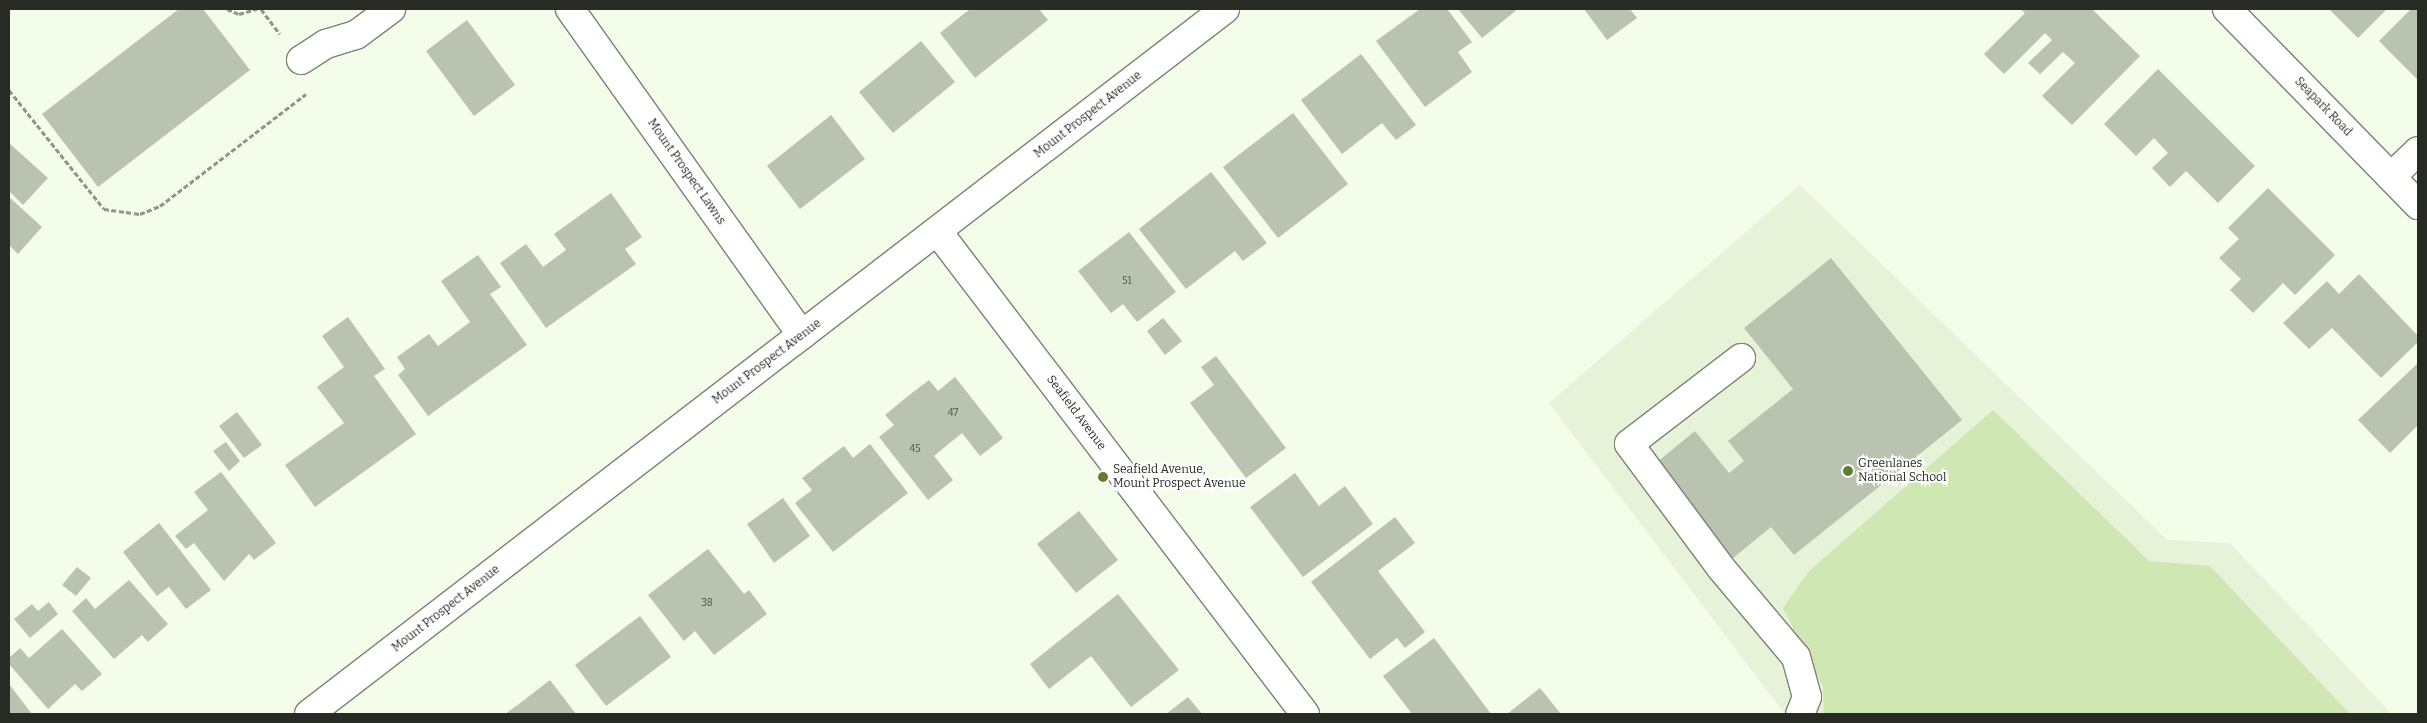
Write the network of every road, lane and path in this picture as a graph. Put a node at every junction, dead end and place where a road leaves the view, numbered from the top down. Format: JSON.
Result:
{"nodes":[{"id":1,"x":228,"y":9,"type":"edge"},
{"id":2,"x":257,"y":9,"type":"edge"},
{"id":3,"x":391,"y":9,"type":"edge"},
{"id":4,"x":570,"y":9,"type":"edge"},
{"id":5,"x":2227,"y":9,"type":"edge"},
{"id":6,"x":1207,"y":14,"type":"edge"},
{"id":7,"x":300,"y":60,"type":"joint"},
{"id":8,"x":9,"y":90,"type":"edge"},
{"id":9,"x":2418,"y":151,"type":"edge"},
{"id":10,"x":2391,"y":177,"type":"junction"},
{"id":11,"x":2418,"y":206,"type":"edge"},
{"id":12,"x":938,"y":232,"type":"junction"},
{"id":13,"x":802,"y":335,"type":"junction"},
{"id":14,"x":1741,"y":358,"type":"dead end"},
{"id":15,"x":309,"y":714,"type":"edge"},
{"id":16,"x":1305,"y":714,"type":"edge"},
{"id":17,"x":1800,"y":714,"type":"edge"}],
"edges":[{"from":1,"to":2,"type":"path"},
{"from":3,"to":7,"type":"street"},
{"from":4,"to":13,"type":"street","name":"Mount Prospect Lawns"},
{"from":5,"to":10,"type":"street","name":"Seapark Road"},
{"from":6,"to":12,"type":"street","name":"Mount Prospect Avenue"},
{"from":7,"to":8,"type":"path"},
{"from":9,"to":10,"type":"street"},
{"from":10,"to":11,"type":"street","name":"Seapark Road"},
{"from":12,"to":13,"type":"street","name":"Mount Prospect Avenue"},
{"from":12,"to":16,"type":"street","name":"Seafield Avenue"},
{"from":13,"to":15,"type":"street","name":"Mount Prospect Avenue"},
{"from":14,"to":17,"type":"street"}]}
